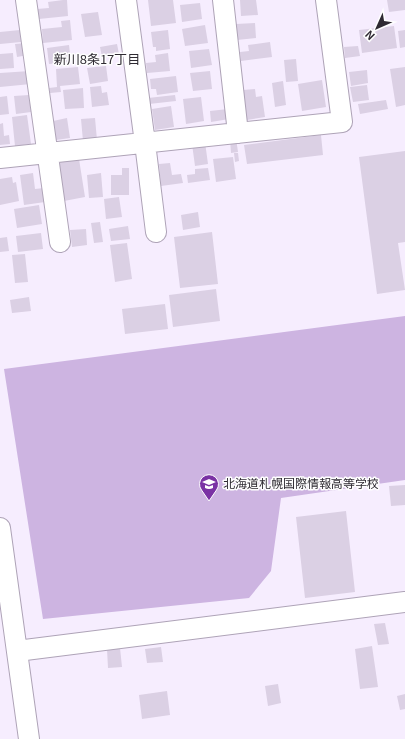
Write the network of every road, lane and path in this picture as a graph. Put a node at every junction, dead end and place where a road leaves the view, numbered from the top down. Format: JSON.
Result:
{"nodes":[{"id":1,"x":26,"y":0,"type":"edge"},
{"id":2,"x":126,"y":0,"type":"edge"},
{"id":3,"x":223,"y":0,"type":"edge"},
{"id":4,"x":326,"y":0,"type":"edge"},
{"id":5,"x":238,"y":133,"type":"junction"},
{"id":6,"x":145,"y":143,"type":"junction"},
{"id":7,"x":47,"y":154,"type":"junction"},
{"id":8,"x":0,"y":158,"type":"edge"},
{"id":9,"x":156,"y":232,"type":"dead end"},
{"id":10,"x":60,"y":242,"type":"dead end"},
{"id":11,"x":0,"y":528,"type":"edge"},
{"id":12,"x":405,"y":602,"type":"edge"},
{"id":13,"x":17,"y":651,"type":"junction"},
{"id":14,"x":29,"y":739,"type":"edge"}],
"edges":[{"from":1,"to":7,"type":"street"},
{"from":2,"to":6,"type":"street"},
{"from":3,"to":5,"type":"street"},
{"from":4,"to":5,"type":"street"},
{"from":5,"to":6,"type":"street"},
{"from":6,"to":7,"type":"street"},
{"from":6,"to":9,"type":"street"},
{"from":7,"to":8,"type":"street"},
{"from":7,"to":10,"type":"street"},
{"from":11,"to":13,"type":"street"},
{"from":12,"to":13,"type":"street"},
{"from":13,"to":14,"type":"street"}]}
